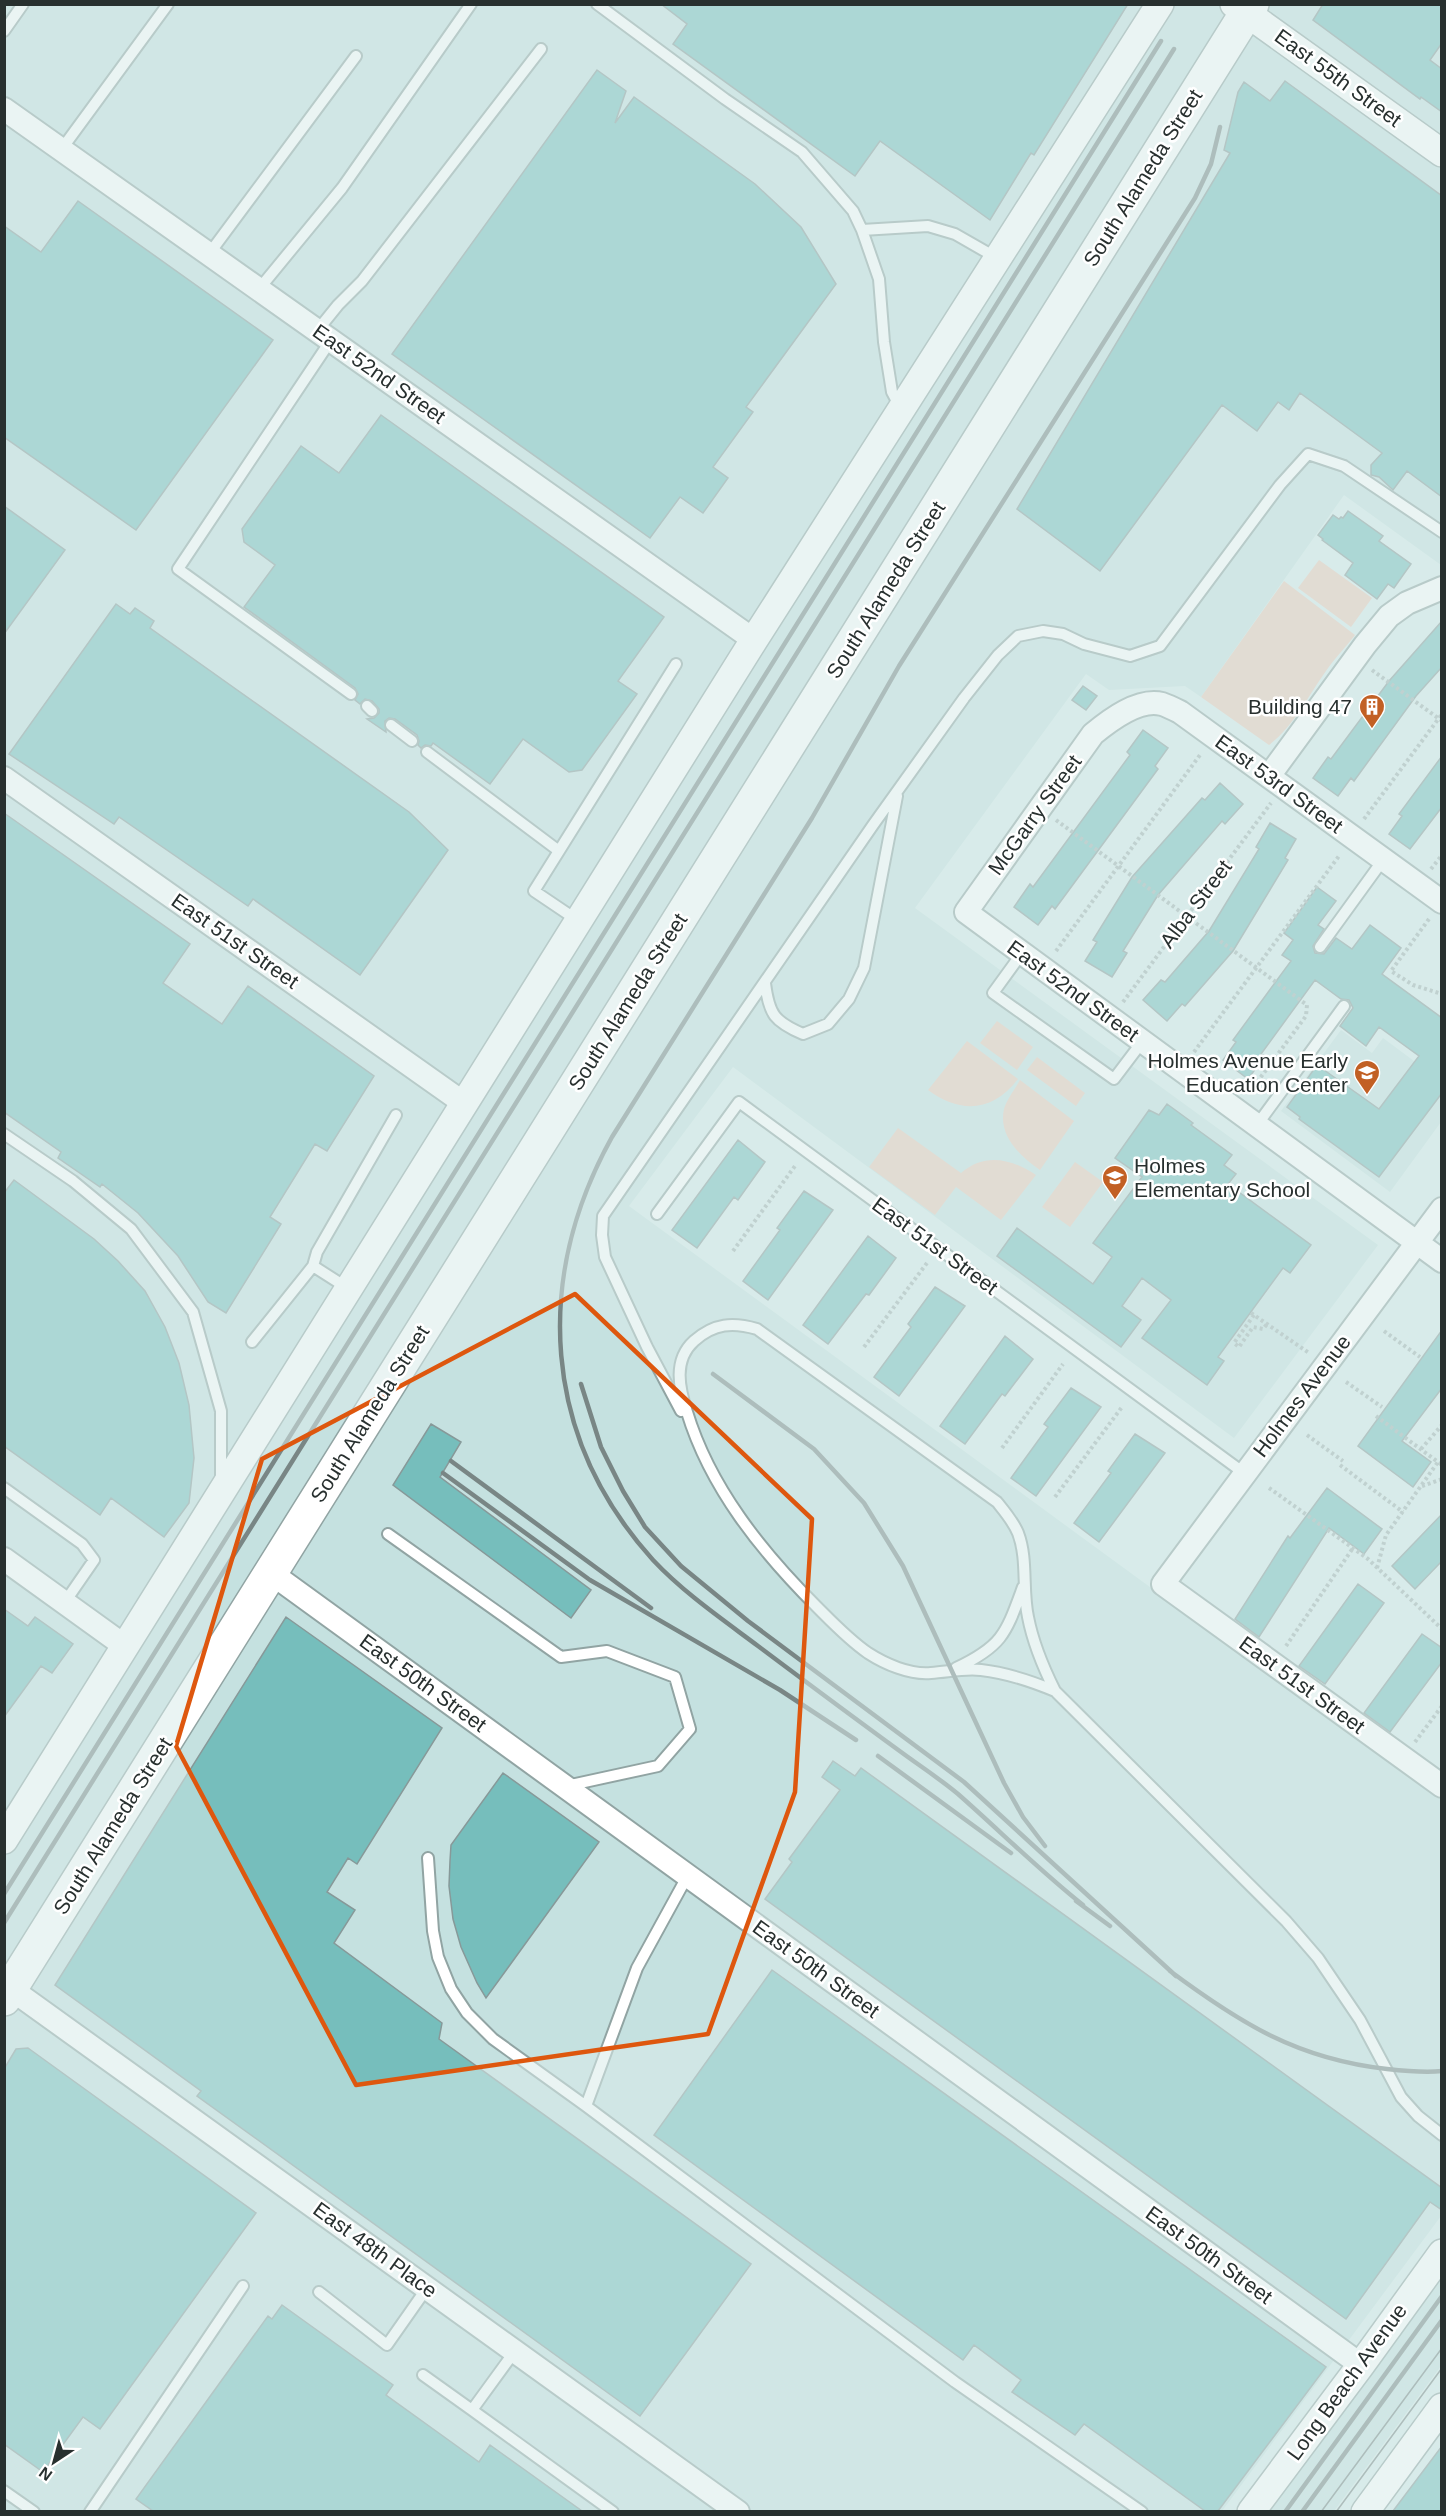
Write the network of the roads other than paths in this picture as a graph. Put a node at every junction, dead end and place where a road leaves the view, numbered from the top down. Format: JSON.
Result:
{"nodes":[{"id":1,"x":23,"y":4,"type":"edge"},
{"id":2,"x":168,"y":4,"type":"edge"},
{"id":3,"x":471,"y":4,"type":"edge"},
{"id":4,"x":597,"y":4,"type":"edge"},
{"id":5,"x":1160,"y":4,"type":"edge"},
{"id":6,"x":1244,"y":7,"type":"edge"},
{"id":7,"x":4,"y":31,"type":"edge"},
{"id":8,"x":541,"y":49,"type":"dead end"},
{"id":9,"x":356,"y":56,"type":"dead end"},
{"id":10,"x":4,"y":109,"type":"edge"},
{"id":11,"x":62,"y":150,"type":"junction"},
{"id":12,"x":1442,"y":153,"type":"edge"},
{"id":13,"x":862,"y":230,"type":"junction"},
{"id":14,"x":209,"y":254,"type":"junction"},
{"id":15,"x":998,"y":259,"type":"junction"},
{"id":16,"x":259,"y":289,"type":"junction"},
{"id":17,"x":324,"y":335,"type":"junction"},
{"id":18,"x":901,"y":410,"type":"junction"},
{"id":19,"x":1442,"y":532,"type":"edge"},
{"id":20,"x":1442,"y":588,"type":"edge"},
{"id":21,"x":754,"y":640,"type":"junction"},
{"id":22,"x":676,"y":664,"type":"dead end"},
{"id":23,"x":351,"y":694,"type":"dead end"},
{"id":24,"x":1108,"y":722,"type":"joint"},
{"id":25,"x":391,"y":725,"type":"dead end"},
{"id":26,"x":412,"y":741,"type":"dead end"},
{"id":27,"x":427,"y":752,"type":"dead end"},
{"id":28,"x":4,"y":778,"type":"edge"},
{"id":29,"x":1272,"y":787,"type":"junction"},
{"id":30,"x":898,"y":791,"type":"junction"},
{"id":31,"x":559,"y":850,"type":"junction"},
{"id":32,"x":1383,"y":860,"type":"junction"},
{"id":33,"x":1442,"y":902,"type":"edge"},
{"id":34,"x":966,"y":912,"type":"joint"},
{"id":35,"x":579,"y":921,"type":"junction"},
{"id":36,"x":1320,"y":947,"type":"dead end"},
{"id":37,"x":1022,"y":953,"type":"junction"},
{"id":38,"x":765,"y":983,"type":"junction"},
{"id":39,"x":1344,"y":1006,"type":"dead end"},
{"id":40,"x":1142,"y":1042,"type":"junction"},
{"id":41,"x":465,"y":1104,"type":"junction"},
{"id":42,"x":396,"y":1115,"type":"dead end"},
{"id":43,"x":1257,"y":1125,"type":"junction"},
{"id":44,"x":4,"y":1134,"type":"edge"},
{"id":45,"x":1442,"y":1209,"type":"edge"},
{"id":46,"x":657,"y":1214,"type":"dead end"},
{"id":47,"x":1417,"y":1243,"type":"junction"},
{"id":48,"x":1442,"y":1261,"type":"edge"},
{"id":49,"x":313,"y":1266,"type":"junction"},
{"id":50,"x":349,"y":1290,"type":"junction"},
{"id":51,"x":252,"y":1342,"type":"dead end"},
{"id":52,"x":693,"y":1432,"type":"junction"},
{"id":53,"x":1244,"y":1473,"type":"junction"},
{"id":54,"x":4,"y":1488,"type":"edge"},
{"id":55,"x":221,"y":1493,"type":"junction"},
{"id":56,"x":388,"y":1534,"type":"dead end"},
{"id":57,"x":4,"y":1559,"type":"edge"},
{"id":58,"x":271,"y":1573,"type":"junction"},
{"id":59,"x":1163,"y":1584,"type":"joint"},
{"id":60,"x":1024,"y":1585,"type":"junction"},
{"id":61,"x":64,"y":1602,"type":"junction"},
{"id":62,"x":126,"y":1647,"type":"junction"},
{"id":63,"x":951,"y":1671,"type":"junction"},
{"id":64,"x":1055,"y":1691,"type":"junction"},
{"id":65,"x":565,"y":1786,"type":"junction"},
{"id":66,"x":1442,"y":1786,"type":"edge"},
{"id":67,"x":4,"y":1840,"type":"edge"},
{"id":68,"x":428,"y":1858,"type":"dead end"},
{"id":69,"x":688,"y":1875,"type":"junction"},
{"id":70,"x":8,"y":1994,"type":"edge"},
{"id":71,"x":586,"y":2106,"type":"junction"},
{"id":72,"x":1442,"y":2134,"type":"edge"},
{"id":73,"x":1442,"y":2253,"type":"edge"},
{"id":74,"x":243,"y":2286,"type":"dead end"},
{"id":75,"x":427,"y":2288,"type":"junction"},
{"id":76,"x":319,"y":2292,"type":"dead end"},
{"id":77,"x":515,"y":2351,"type":"junction"},
{"id":78,"x":1361,"y":2365,"type":"junction"},
{"id":79,"x":423,"y":2375,"type":"dead end"},
{"id":80,"x":1442,"y":2407,"type":"edge"},
{"id":81,"x":472,"y":2410,"type":"junction"},
{"id":82,"x":4,"y":2491,"type":"edge"},
{"id":83,"x":34,"y":2511,"type":"edge"},
{"id":84,"x":90,"y":2511,"type":"edge"},
{"id":85,"x":613,"y":2511,"type":"edge"},
{"id":86,"x":738,"y":2511,"type":"edge"},
{"id":87,"x":1142,"y":2511,"type":"edge"},
{"id":88,"x":1251,"y":2511,"type":"edge"},
{"id":89,"x":1365,"y":2511,"type":"edge"}],
"edges":[{"from":1,"to":7,"type":"lane"},
{"from":2,"to":11,"type":"lane"},
{"from":3,"to":16,"type":"lane"},
{"from":4,"to":13,"type":"lane"},
{"from":5,"to":15,"type":"street"},
{"from":6,"to":12,"type":"street","name":"East 55th Street"},
{"from":6,"to":58,"type":"main road","name":"South Alameda Street"},
{"from":8,"to":17,"type":"lane"},
{"from":9,"to":14,"type":"lane"},
{"from":10,"to":11,"type":"street","name":"East 52nd Street"},
{"from":11,"to":14,"type":"street","name":"East 52nd Street"},
{"from":13,"to":15,"type":"lane"},
{"from":13,"to":18,"type":"lane"},
{"from":14,"to":16,"type":"street","name":"East 52nd Street"},
{"from":15,"to":18,"type":"street"},
{"from":16,"to":17,"type":"street","name":"East 52nd Street"},
{"from":17,"to":21,"type":"street","name":"East 52nd Street"},
{"from":17,"to":23,"type":"lane"},
{"from":18,"to":21,"type":"street"},
{"from":19,"to":30,"type":"lane"},
{"from":20,"to":29,"type":"street"},
{"from":21,"to":35,"type":"street"},
{"from":22,"to":31,"type":"lane"},
{"from":24,"to":29,"type":"street","name":"East 53rd Street"},
{"from":24,"to":34,"type":"street","name":"McGarry Street"},
{"from":25,"to":26,"type":"lane"},
{"from":27,"to":31,"type":"lane"},
{"from":28,"to":41,"type":"street","name":"East 51st Street"},
{"from":29,"to":32,"type":"street","name":"East 53rd Street"},
{"from":30,"to":38,"type":"lane"},
{"from":30,"to":38,"type":"lane"},
{"from":31,"to":35,"type":"lane"},
{"from":32,"to":33,"type":"street","name":"East 53rd Street"},
{"from":32,"to":36,"type":"lane"},
{"from":34,"to":37,"type":"street","name":"East 52nd Street"},
{"from":35,"to":41,"type":"street"},
{"from":37,"to":40,"type":"street","name":"East 52nd Street"},
{"from":37,"to":40,"type":"lane"},
{"from":38,"to":52,"type":"lane"},
{"from":39,"to":43,"type":"lane"},
{"from":40,"to":43,"type":"street","name":"East 52nd Street"},
{"from":41,"to":50,"type":"street"},
{"from":42,"to":49,"type":"lane"},
{"from":43,"to":47,"type":"street","name":"East 52nd Street"},
{"from":44,"to":55,"type":"lane"},
{"from":45,"to":47,"type":"street","name":"Holmes Avenue"},
{"from":46,"to":53,"type":"lane","name":"East 51st Street"},
{"from":47,"to":48,"type":"street","name":"East 52nd Street"},
{"from":47,"to":53,"type":"street","name":"Holmes Avenue"},
{"from":49,"to":50,"type":"lane"},
{"from":49,"to":51,"type":"lane"},
{"from":50,"to":55,"type":"street"},
{"from":52,"to":60,"type":"lane"},
{"from":52,"to":63,"type":"lane"},
{"from":53,"to":59,"type":"street","name":"Holmes Avenue"},
{"from":54,"to":61,"type":"lane"},
{"from":55,"to":62,"type":"street"},
{"from":56,"to":65,"type":"lane"},
{"from":57,"to":61,"type":"street"},
{"from":58,"to":65,"type":"street","name":"East 50th Street"},
{"from":58,"to":70,"type":"main road","name":"South Alameda Street"},
{"from":59,"to":66,"type":"street","name":"East 51st Street"},
{"from":60,"to":63,"type":"lane"},
{"from":60,"to":64,"type":"lane"},
{"from":61,"to":62,"type":"street"},
{"from":62,"to":67,"type":"street"},
{"from":63,"to":64,"type":"lane"},
{"from":64,"to":72,"type":"lane"},
{"from":65,"to":69,"type":"street","name":"East 50th Street"},
{"from":68,"to":71,"type":"lane"},
{"from":69,"to":71,"type":"lane"},
{"from":69,"to":78,"type":"street","name":"East 50th Street"},
{"from":70,"to":75,"type":"street","name":"East 48th Place"},
{"from":71,"to":87,"type":"lane"},
{"from":73,"to":78,"type":"street","name":"Long Beach Avenue"},
{"from":74,"to":84,"type":"lane"},
{"from":75,"to":76,"type":"lane"},
{"from":75,"to":77,"type":"street","name":"East 48th Place"},
{"from":77,"to":81,"type":"lane"},
{"from":77,"to":86,"type":"street","name":"East 48th Place"},
{"from":78,"to":88,"type":"street","name":"Long Beach Avenue"},
{"from":79,"to":81,"type":"lane"},
{"from":80,"to":89,"type":"street"},
{"from":81,"to":85,"type":"lane"},
{"from":82,"to":83,"type":"lane"}]}
